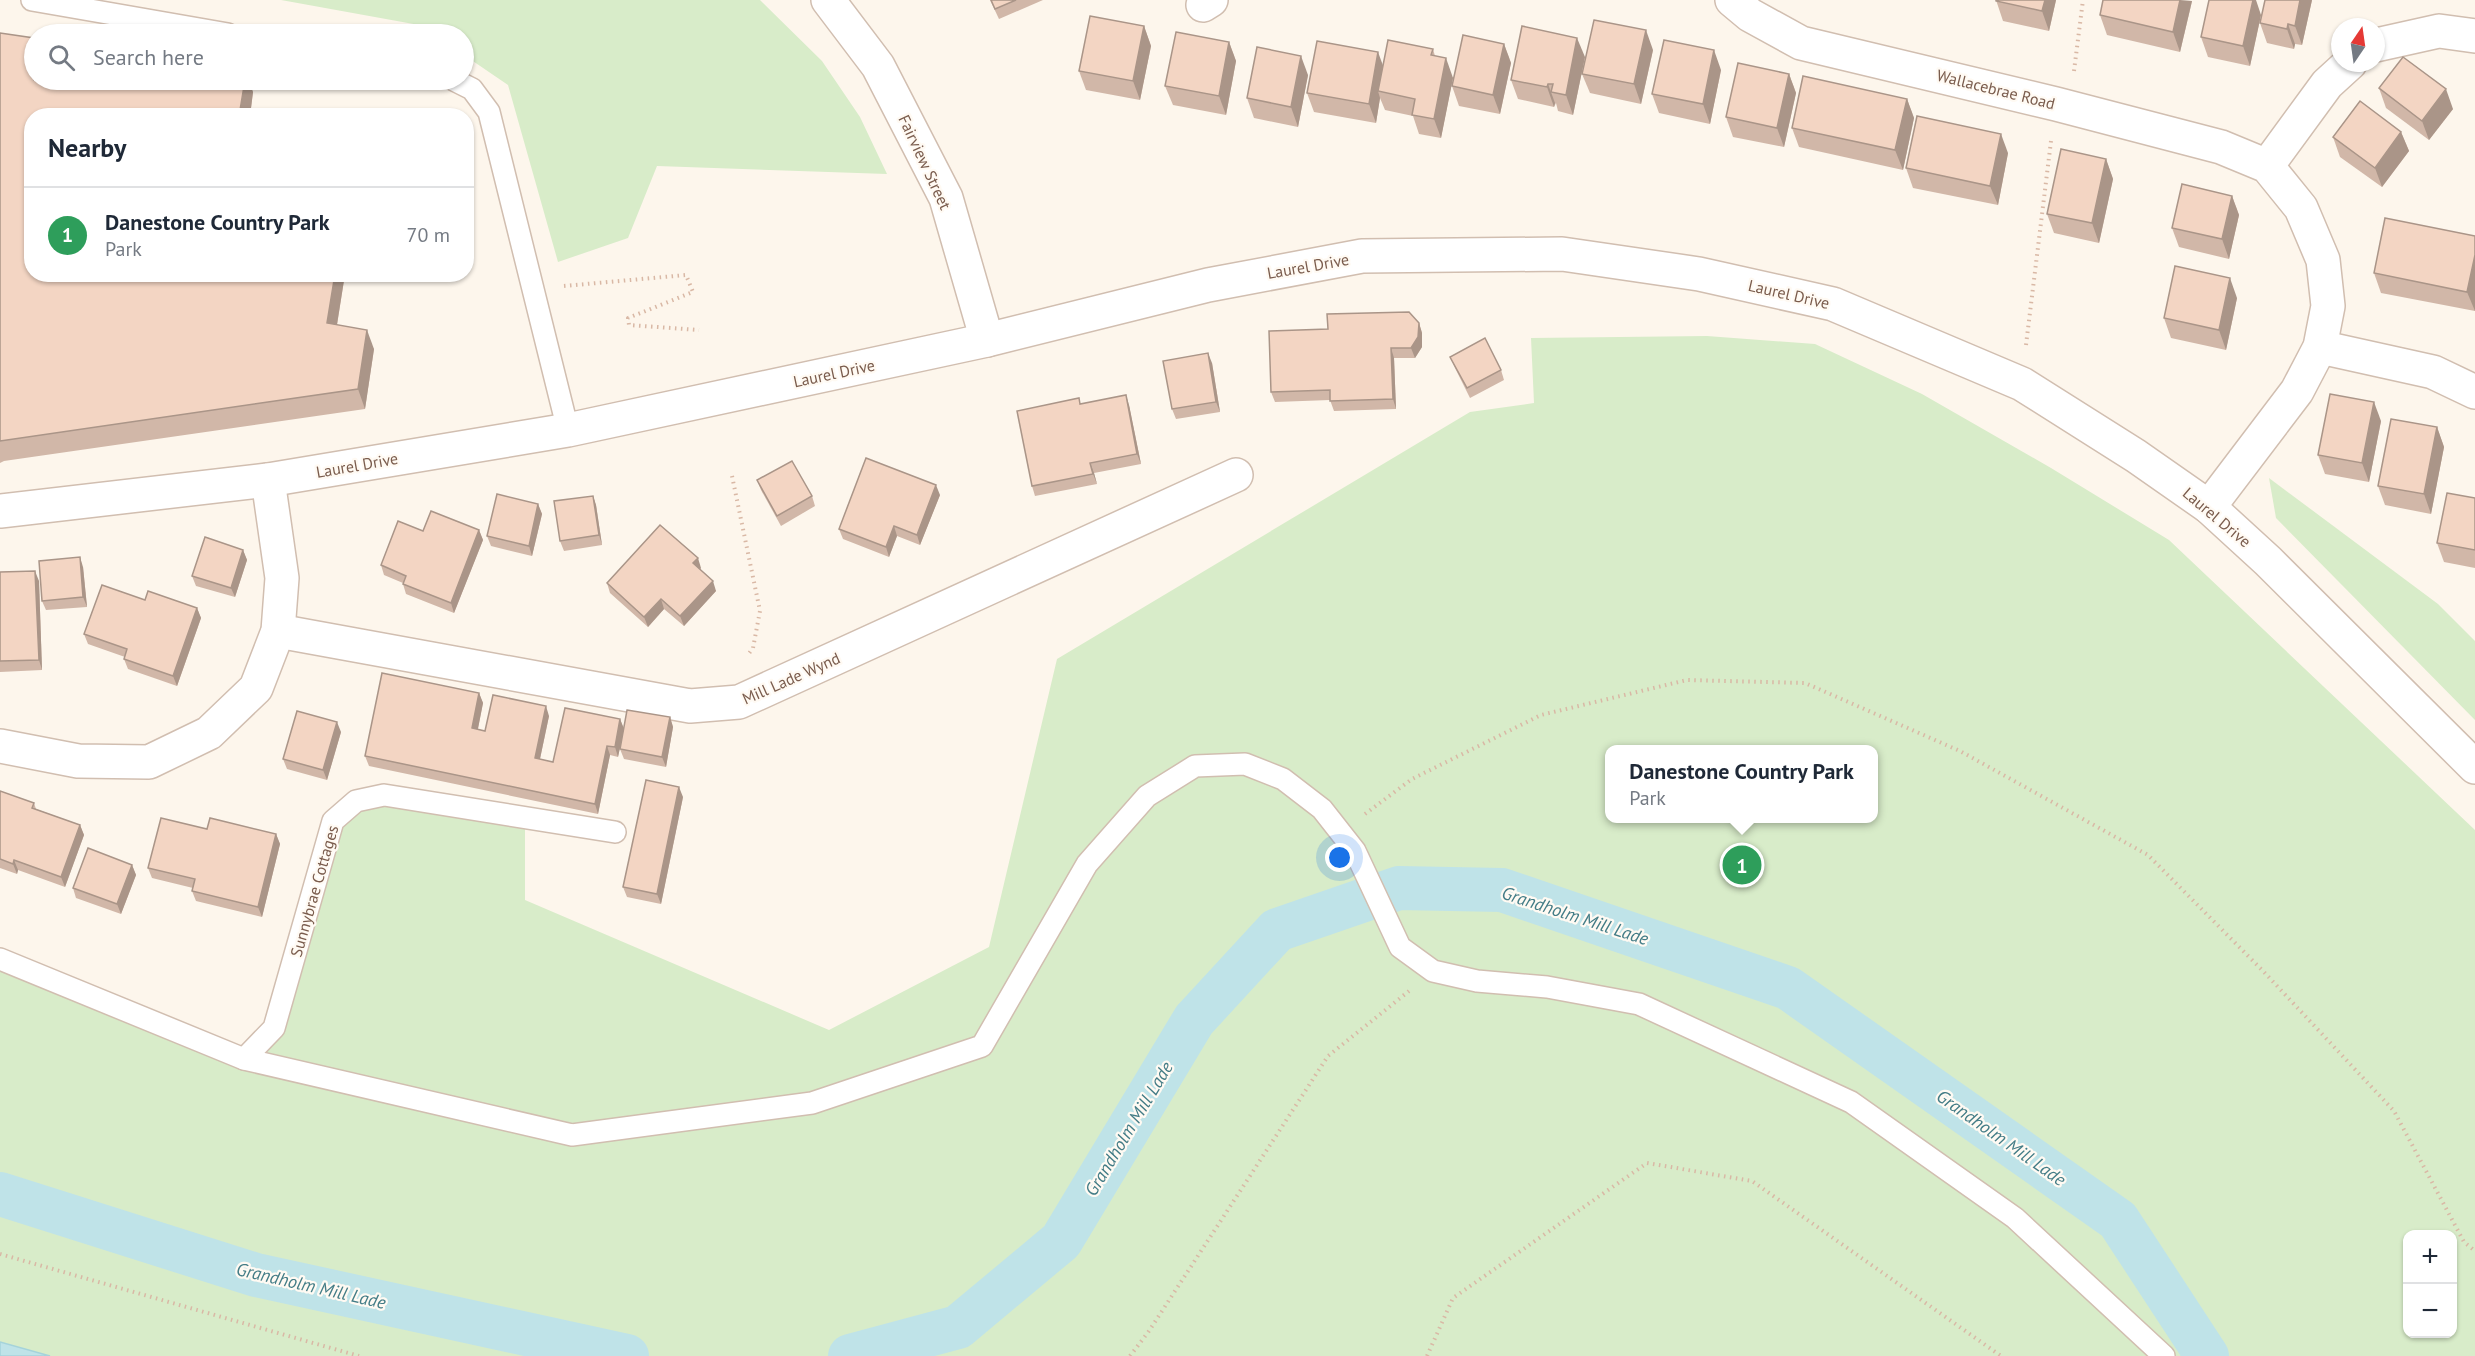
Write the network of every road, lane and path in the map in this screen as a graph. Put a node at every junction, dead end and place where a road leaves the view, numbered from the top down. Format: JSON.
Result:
{"nodes":[{"id":1,"x":33,"y":0,"type":"edge"},
{"id":2,"x":828,"y":0,"type":"edge"},
{"id":3,"x":1732,"y":0,"type":"edge"},
{"id":4,"x":2083,"y":0,"type":"edge"},
{"id":5,"x":171,"y":24,"type":"edge"},
{"id":6,"x":2475,"y":36,"type":"edge"},
{"id":7,"x":2385,"y":43,"type":"edge"},
{"id":8,"x":2340,"y":72,"type":"edge"},
{"id":9,"x":472,"y":90,"type":"edge"},
{"id":10,"x":2056,"y":104,"type":"junction"},
{"id":11,"x":2267,"y":166,"type":"junction"},
{"id":12,"x":533,"y":289,"type":"junction"},
{"id":13,"x":699,"y":330,"type":"dead end"},
{"id":14,"x":987,"y":340,"type":"junction"},
{"id":15,"x":2320,"y":347,"type":"junction"},
{"id":16,"x":2022,"y":384,"type":"junction"},
{"id":17,"x":2475,"y":392,"type":"edge"},
{"id":18,"x":568,"y":430,"type":"junction"},
{"id":19,"x":1236,"y":475,"type":"dead end"},
{"id":20,"x":732,"y":476,"type":"dead end"},
{"id":21,"x":268,"y":480,"type":"junction"},
{"id":22,"x":2209,"y":507,"type":"junction"},
{"id":23,"x":0,"y":512,"type":"edge"},
{"id":24,"x":278,"y":631,"type":"junction"},
{"id":25,"x":746,"y":657,"type":"dead end"},
{"id":26,"x":0,"y":746,"type":"edge"},
{"id":27,"x":2475,"y":767,"type":"edge"},
{"id":28,"x":615,"y":832,"type":"dead end"},
{"id":29,"x":1340,"y":832,"type":"junction"},
{"id":30,"x":0,"y":959,"type":"edge"},
{"id":31,"x":1433,"y":971,"type":"junction"},
{"id":32,"x":244,"y":1059,"type":"junction"},
{"id":33,"x":2475,"y":1251,"type":"edge"},
{"id":34,"x":0,"y":1254,"type":"edge"},
{"id":35,"x":359,"y":1356,"type":"edge"},
{"id":36,"x":1130,"y":1356,"type":"edge"},
{"id":37,"x":1427,"y":1356,"type":"edge"},
{"id":38,"x":2001,"y":1356,"type":"edge"},
{"id":39,"x":2164,"y":1356,"type":"edge"}],
"edges":[{"from":1,"to":5,"type":"lane"},
{"from":2,"to":14,"type":"street","name":"Fairview Street"},
{"from":3,"to":10,"type":"street","name":"Wallacebrae Road"},
{"from":4,"to":10,"type":"path"},
{"from":6,"to":7,"type":"street"},
{"from":8,"to":11,"type":"street"},
{"from":9,"to":12,"type":"lane"},
{"from":10,"to":11,"type":"street","name":"Wallacebrae Road"},
{"from":10,"to":16,"type":"path"},
{"from":11,"to":15,"type":"street","name":"Wallacebrae Road"},
{"from":12,"to":13,"type":"path"},
{"from":12,"to":18,"type":"lane"},
{"from":14,"to":16,"type":"street","name":"Laurel Drive"},
{"from":14,"to":18,"type":"street","name":"Laurel Drive"},
{"from":15,"to":17,"type":"street"},
{"from":15,"to":22,"type":"street","name":"Wallacebrae Road"},
{"from":16,"to":22,"type":"street","name":"Laurel Drive"},
{"from":18,"to":21,"type":"street","name":"Laurel Drive"},
{"from":19,"to":24,"type":"street","name":"Mill Lade Wynd"},
{"from":20,"to":25,"type":"path"},
{"from":21,"to":23,"type":"street","name":"Laurel Drive"},
{"from":21,"to":24,"type":"street"},
{"from":22,"to":27,"type":"street","name":"Laurel Drive"},
{"from":24,"to":26,"type":"street"},
{"from":28,"to":32,"type":"lane","name":"Sunnybrae Cottages"},
{"from":29,"to":31,"type":"lane"},
{"from":29,"to":32,"type":"lane"},
{"from":29,"to":33,"type":"path"},
{"from":30,"to":32,"type":"lane"},
{"from":31,"to":36,"type":"path"},
{"from":31,"to":39,"type":"lane"},
{"from":34,"to":35,"type":"path"},
{"from":37,"to":38,"type":"path"}]}
